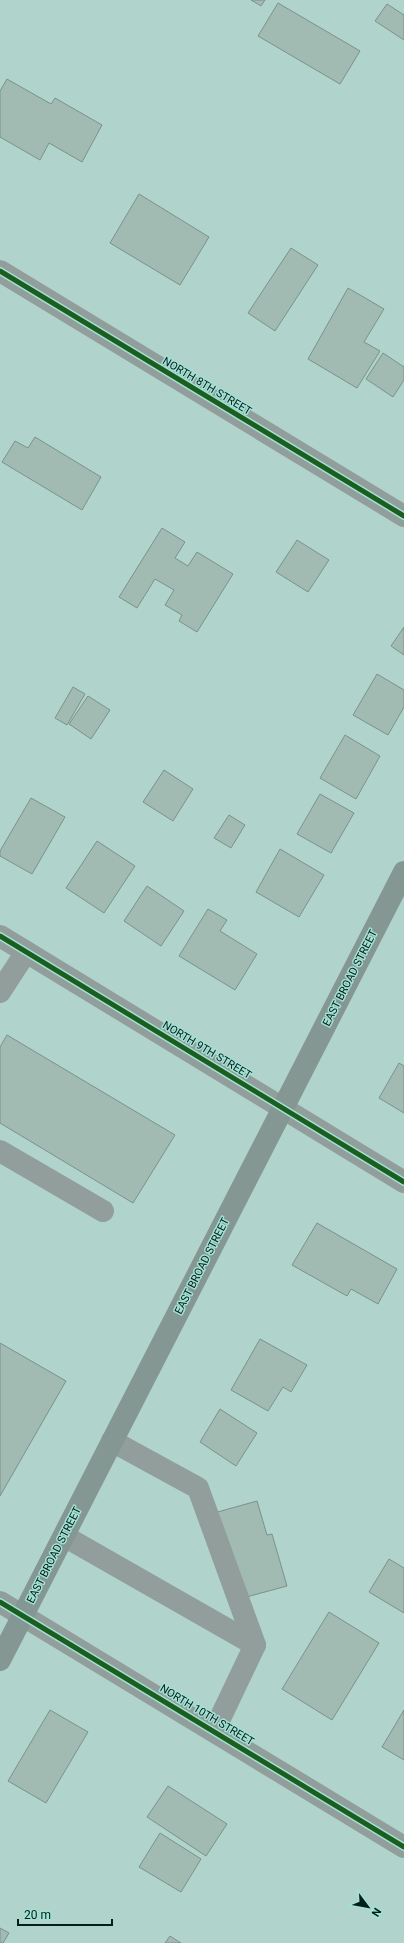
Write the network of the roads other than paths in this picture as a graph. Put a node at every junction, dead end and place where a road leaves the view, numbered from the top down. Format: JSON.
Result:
{"nodes":[{"id":1,"x":0,"y":271,"type":"edge"},
{"id":2,"x":404,"y":516,"type":"edge"},
{"id":3,"x":404,"y":872,"type":"edge"},
{"id":4,"x":0,"y":936,"type":"edge"},
{"id":5,"x":26,"y":952,"type":"junction"},
{"id":6,"x":0,"y":992,"type":"edge"},
{"id":7,"x":283,"y":1108,"type":"junction"},
{"id":8,"x":0,"y":1151,"type":"edge"},
{"id":9,"x":404,"y":1182,"type":"edge"},
{"id":10,"x":103,"y":1212,"type":"dead end"},
{"id":11,"x":112,"y":1441,"type":"junction"},
{"id":12,"x":64,"y":1536,"type":"junction"},
{"id":13,"x":0,"y":1602,"type":"edge"},
{"id":14,"x":23,"y":1616,"type":"junction"},
{"id":15,"x":255,"y":1645,"type":"junction"},
{"id":16,"x":0,"y":1660,"type":"edge"},
{"id":17,"x":214,"y":1731,"type":"junction"},
{"id":18,"x":404,"y":1847,"type":"edge"}],
"edges":[{"from":1,"to":2,"type":"street","name":"NORTH 8TH STREET"},
{"from":3,"to":7,"type":"main road","name":"EAST BROAD STREET"},
{"from":4,"to":5,"type":"street","name":"NORTH 9TH STREET"},
{"from":5,"to":6,"type":"street"},
{"from":5,"to":7,"type":"street","name":"NORTH 9TH STREET"},
{"from":7,"to":9,"type":"street","name":"NORTH 9TH STREET"},
{"from":7,"to":11,"type":"main road","name":"EAST BROAD STREET"},
{"from":8,"to":10,"type":"street"},
{"from":11,"to":12,"type":"main road","name":"EAST BROAD STREET"},
{"from":11,"to":15,"type":"street"},
{"from":12,"to":14,"type":"main road","name":"EAST BROAD STREET"},
{"from":12,"to":15,"type":"street"},
{"from":13,"to":14,"type":"street","name":"NORTH 10TH STREET"},
{"from":14,"to":16,"type":"main road","name":"EAST BROAD STREET"},
{"from":14,"to":17,"type":"street","name":"NORTH 10TH STREET"},
{"from":15,"to":17,"type":"street"},
{"from":17,"to":18,"type":"street","name":"NORTH 10TH STREET"}]}
